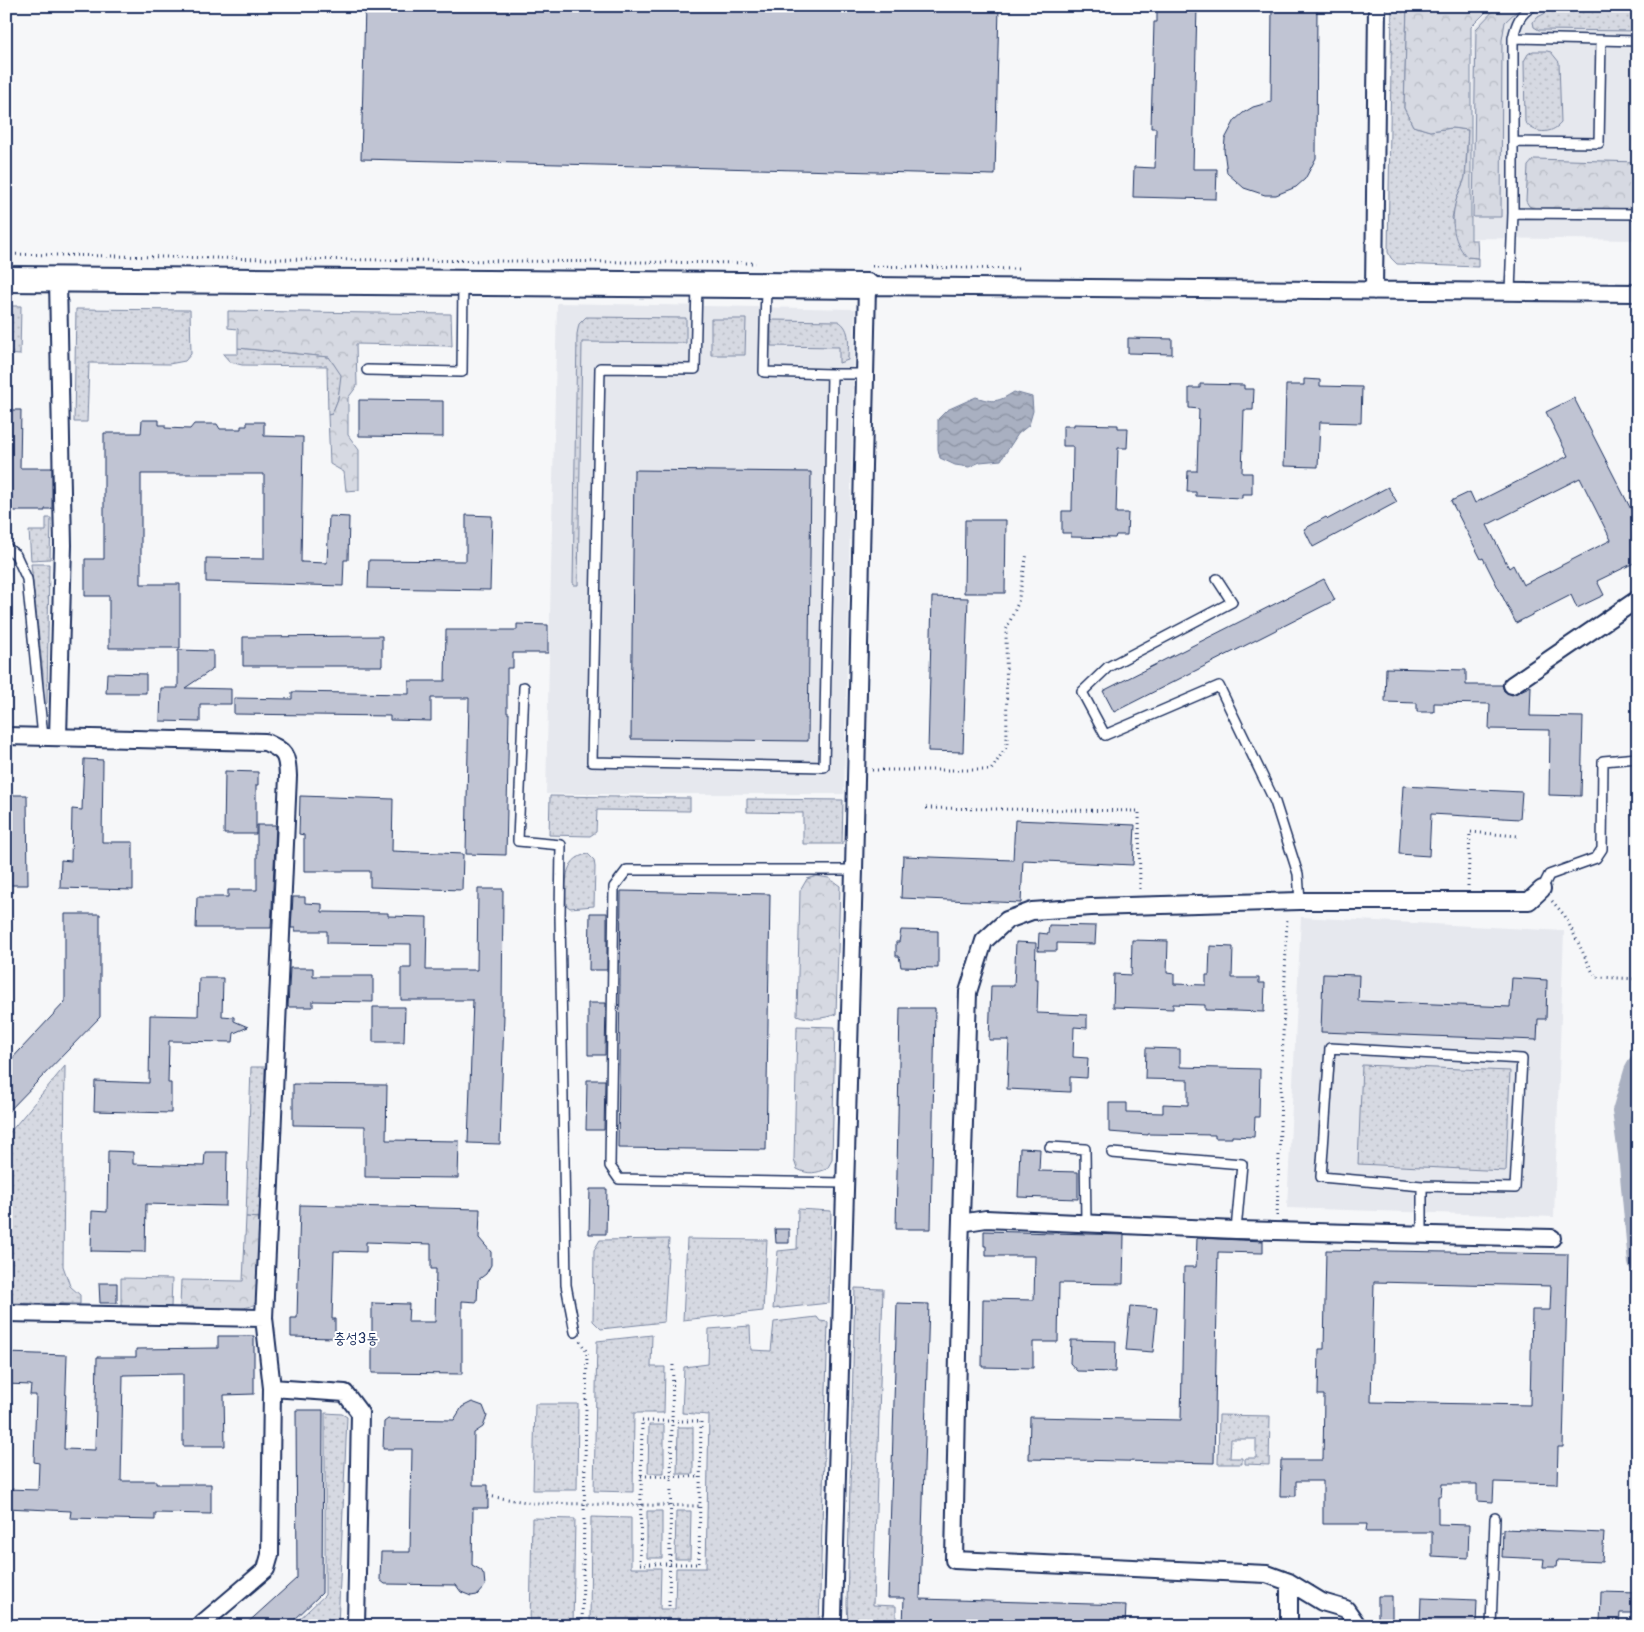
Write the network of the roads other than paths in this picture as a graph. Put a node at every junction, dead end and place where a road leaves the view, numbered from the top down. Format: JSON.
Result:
{"nodes":[{"id":1,"x":1377,"y":6,"type":"edge"},
{"id":2,"x":1533,"y":6,"type":"edge"},
{"id":3,"x":1513,"y":38,"type":"junction"},
{"id":4,"x":1601,"y":40,"type":"junction"},
{"id":5,"x":1638,"y":41,"type":"edge"},
{"id":6,"x":1513,"y":142,"type":"junction"},
{"id":7,"x":1513,"y":214,"type":"junction"},
{"id":8,"x":1638,"y":214,"type":"edge"},
{"id":9,"x":6,"y":279,"type":"edge"},
{"id":10,"x":58,"y":280,"type":"junction"},
{"id":11,"x":463,"y":283,"type":"junction"},
{"id":12,"x":697,"y":285,"type":"junction"},
{"id":13,"x":766,"y":286,"type":"junction"},
{"id":14,"x":867,"y":286,"type":"junction"},
{"id":15,"x":1374,"y":290,"type":"junction"},
{"id":16,"x":1510,"y":292,"type":"junction"},
{"id":17,"x":1638,"y":292,"type":"edge"},
{"id":18,"x":367,"y":370,"type":"dead end"},
{"id":19,"x":832,"y":374,"type":"junction"},
{"id":20,"x":865,"y":374,"type":"junction"},
{"id":21,"x":6,"y":547,"type":"edge"},
{"id":22,"x":1217,"y":580,"type":"dead end"},
{"id":23,"x":1638,"y":599,"type":"edge"},
{"id":24,"x":1512,"y":685,"type":"dead end"},
{"id":25,"x":524,"y":687,"type":"dead end"},
{"id":26,"x":6,"y":736,"type":"edge"},
{"id":27,"x":50,"y":737,"type":"junction"},
{"id":28,"x":1638,"y":758,"type":"edge"},
{"id":29,"x":854,"y":870,"type":"junction"},
{"id":30,"x":1542,"y":889,"type":"joint"},
{"id":31,"x":1293,"y":902,"type":"junction"},
{"id":32,"x":1050,"y":1147,"type":"dead end"},
{"id":33,"x":1112,"y":1153,"type":"dead end"},
{"id":34,"x":844,"y":1183,"type":"junction"},
{"id":35,"x":1422,"y":1186,"type":"junction"},
{"id":36,"x":961,"y":1223,"type":"junction"},
{"id":37,"x":1086,"y":1223,"type":"junction"},
{"id":38,"x":1236,"y":1230,"type":"junction"},
{"id":39,"x":1422,"y":1234,"type":"junction"},
{"id":40,"x":1552,"y":1238,"type":"dead end"},
{"id":41,"x":6,"y":1312,"type":"edge"},
{"id":42,"x":264,"y":1318,"type":"junction"},
{"id":43,"x":575,"y":1332,"type":"road end"},
{"id":44,"x":272,"y":1388,"type":"junction"},
{"id":45,"x":1495,"y":1518,"type":"dead end"},
{"id":46,"x":1289,"y":1582,"type":"junction"},
{"id":47,"x":199,"y":1626,"type":"edge"},
{"id":48,"x":356,"y":1626,"type":"edge"},
{"id":49,"x":831,"y":1626,"type":"edge"},
{"id":50,"x":1289,"y":1626,"type":"edge"},
{"id":51,"x":1358,"y":1626,"type":"edge"},
{"id":52,"x":1490,"y":1626,"type":"edge"}],
"edges":[{"from":1,"to":15,"type":"street"},
{"from":2,"to":3,"type":"lane"},
{"from":3,"to":4,"type":"lane"},
{"from":3,"to":6,"type":"lane"},
{"from":4,"to":5,"type":"lane"},
{"from":4,"to":6,"type":"lane"},
{"from":6,"to":7,"type":"lane"},
{"from":7,"to":8,"type":"lane"},
{"from":7,"to":16,"type":"lane"},
{"from":9,"to":10,"type":"main road"},
{"from":10,"to":11,"type":"main road"},
{"from":10,"to":27,"type":"street"},
{"from":11,"to":12,"type":"main road"},
{"from":11,"to":18,"type":"lane"},
{"from":12,"to":13,"type":"main road"},
{"from":12,"to":19,"type":"lane"},
{"from":13,"to":14,"type":"main road"},
{"from":13,"to":19,"type":"lane"},
{"from":14,"to":15,"type":"street"},
{"from":14,"to":20,"type":"street"},
{"from":15,"to":16,"type":"street"},
{"from":16,"to":17,"type":"street"},
{"from":19,"to":20,"type":"lane"},
{"from":20,"to":29,"type":"street"},
{"from":21,"to":27,"type":"lane"},
{"from":22,"to":31,"type":"lane"},
{"from":23,"to":24,"type":"street"},
{"from":25,"to":43,"type":"lane"},
{"from":26,"to":27,"type":"street"},
{"from":27,"to":42,"type":"street"},
{"from":28,"to":30,"type":"lane"},
{"from":29,"to":34,"type":"street"},
{"from":29,"to":34,"type":"lane"},
{"from":30,"to":31,"type":"street"},
{"from":31,"to":36,"type":"street"},
{"from":32,"to":37,"type":"lane"},
{"from":33,"to":38,"type":"lane"},
{"from":34,"to":49,"type":"street"},
{"from":35,"to":35,"type":"lane"},
{"from":35,"to":39,"type":"lane"},
{"from":36,"to":37,"type":"street"},
{"from":36,"to":46,"type":"street"},
{"from":37,"to":38,"type":"street"},
{"from":38,"to":39,"type":"street"},
{"from":39,"to":40,"type":"street"},
{"from":41,"to":42,"type":"street"},
{"from":42,"to":44,"type":"street"},
{"from":44,"to":47,"type":"street"},
{"from":44,"to":48,"type":"street"},
{"from":45,"to":52,"type":"lane"},
{"from":46,"to":50,"type":"street"},
{"from":46,"to":51,"type":"street"}]}
